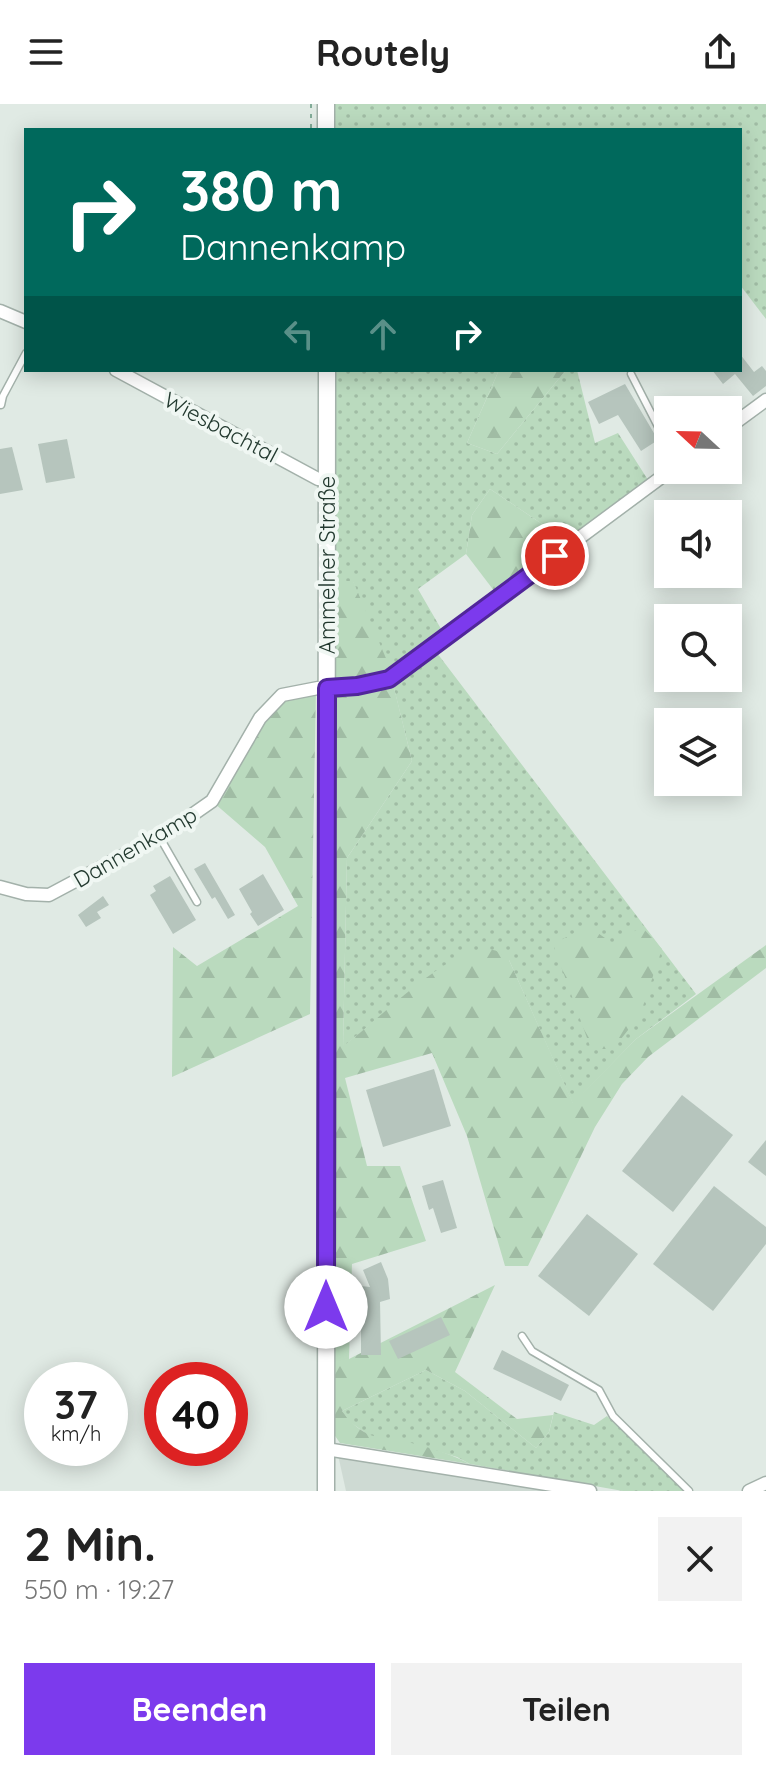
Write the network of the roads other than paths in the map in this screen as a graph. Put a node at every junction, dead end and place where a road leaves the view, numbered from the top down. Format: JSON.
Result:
{"nodes":[{"id":1,"x":326,"y":104,"type":"edge"},
{"id":2,"x":326,"y":128,"type":"edge"},
{"id":3,"x":0,"y":311,"type":"edge"},
{"id":4,"x":24,"y":321,"type":"edge"},
{"id":5,"x":24,"y":357,"type":"edge"},
{"id":6,"x":120,"y":372,"type":"edge"},
{"id":7,"x":327,"y":372,"type":"edge"},
{"id":8,"x":631,"y":374,"type":"dead end"},
{"id":9,"x":766,"y":400,"type":"edge"},
{"id":10,"x":1,"y":405,"type":"edge"},
{"id":11,"x":742,"y":418,"type":"edge"},
{"id":12,"x":654,"y":419,"type":"edge"},
{"id":13,"x":328,"y":480,"type":"junction"},
{"id":14,"x":654,"y":483,"type":"edge"},
{"id":15,"x":327,"y":688,"type":"junction"},
{"id":16,"x":159,"y":836,"type":"junction"},
{"id":17,"x":0,"y":887,"type":"edge"},
{"id":18,"x":197,"y":902,"type":"dead end"},
{"id":19,"x":522,"y":1336,"type":"dead end"},
{"id":20,"x":326,"y":1441,"type":"junction"},
{"id":21,"x":766,"y":1483,"type":"edge"},
{"id":22,"x":326,"y":1491,"type":"edge"},
{"id":23,"x":590,"y":1491,"type":"edge"},
{"id":24,"x":689,"y":1491,"type":"edge"},
{"id":25,"x":749,"y":1491,"type":"edge"}],
"edges":[{"from":1,"to":2,"type":"street"},
{"from":3,"to":4,"type":"street"},
{"from":5,"to":10,"type":"lane"},
{"from":6,"to":13,"type":"street","name":"Wiesbachtal"},
{"from":7,"to":13,"type":"street","name":"Ammelner Straße"},
{"from":8,"to":12,"type":"lane"},
{"from":9,"to":11,"type":"street"},
{"from":13,"to":15,"type":"street","name":"Ammelner Straße"},
{"from":14,"to":15,"type":"street","name":"Dannenkamp"},
{"from":15,"to":16,"type":"street","name":"Dannenkamp"},
{"from":15,"to":20,"type":"street","name":"Ammelner Straße"},
{"from":16,"to":17,"type":"street","name":"Dannenkamp"},
{"from":16,"to":18,"type":"lane"},
{"from":19,"to":24,"type":"lane"},
{"from":20,"to":22,"type":"street","name":"Ammelner Straße"},
{"from":20,"to":23,"type":"street"},
{"from":21,"to":25,"type":"street"}]}
